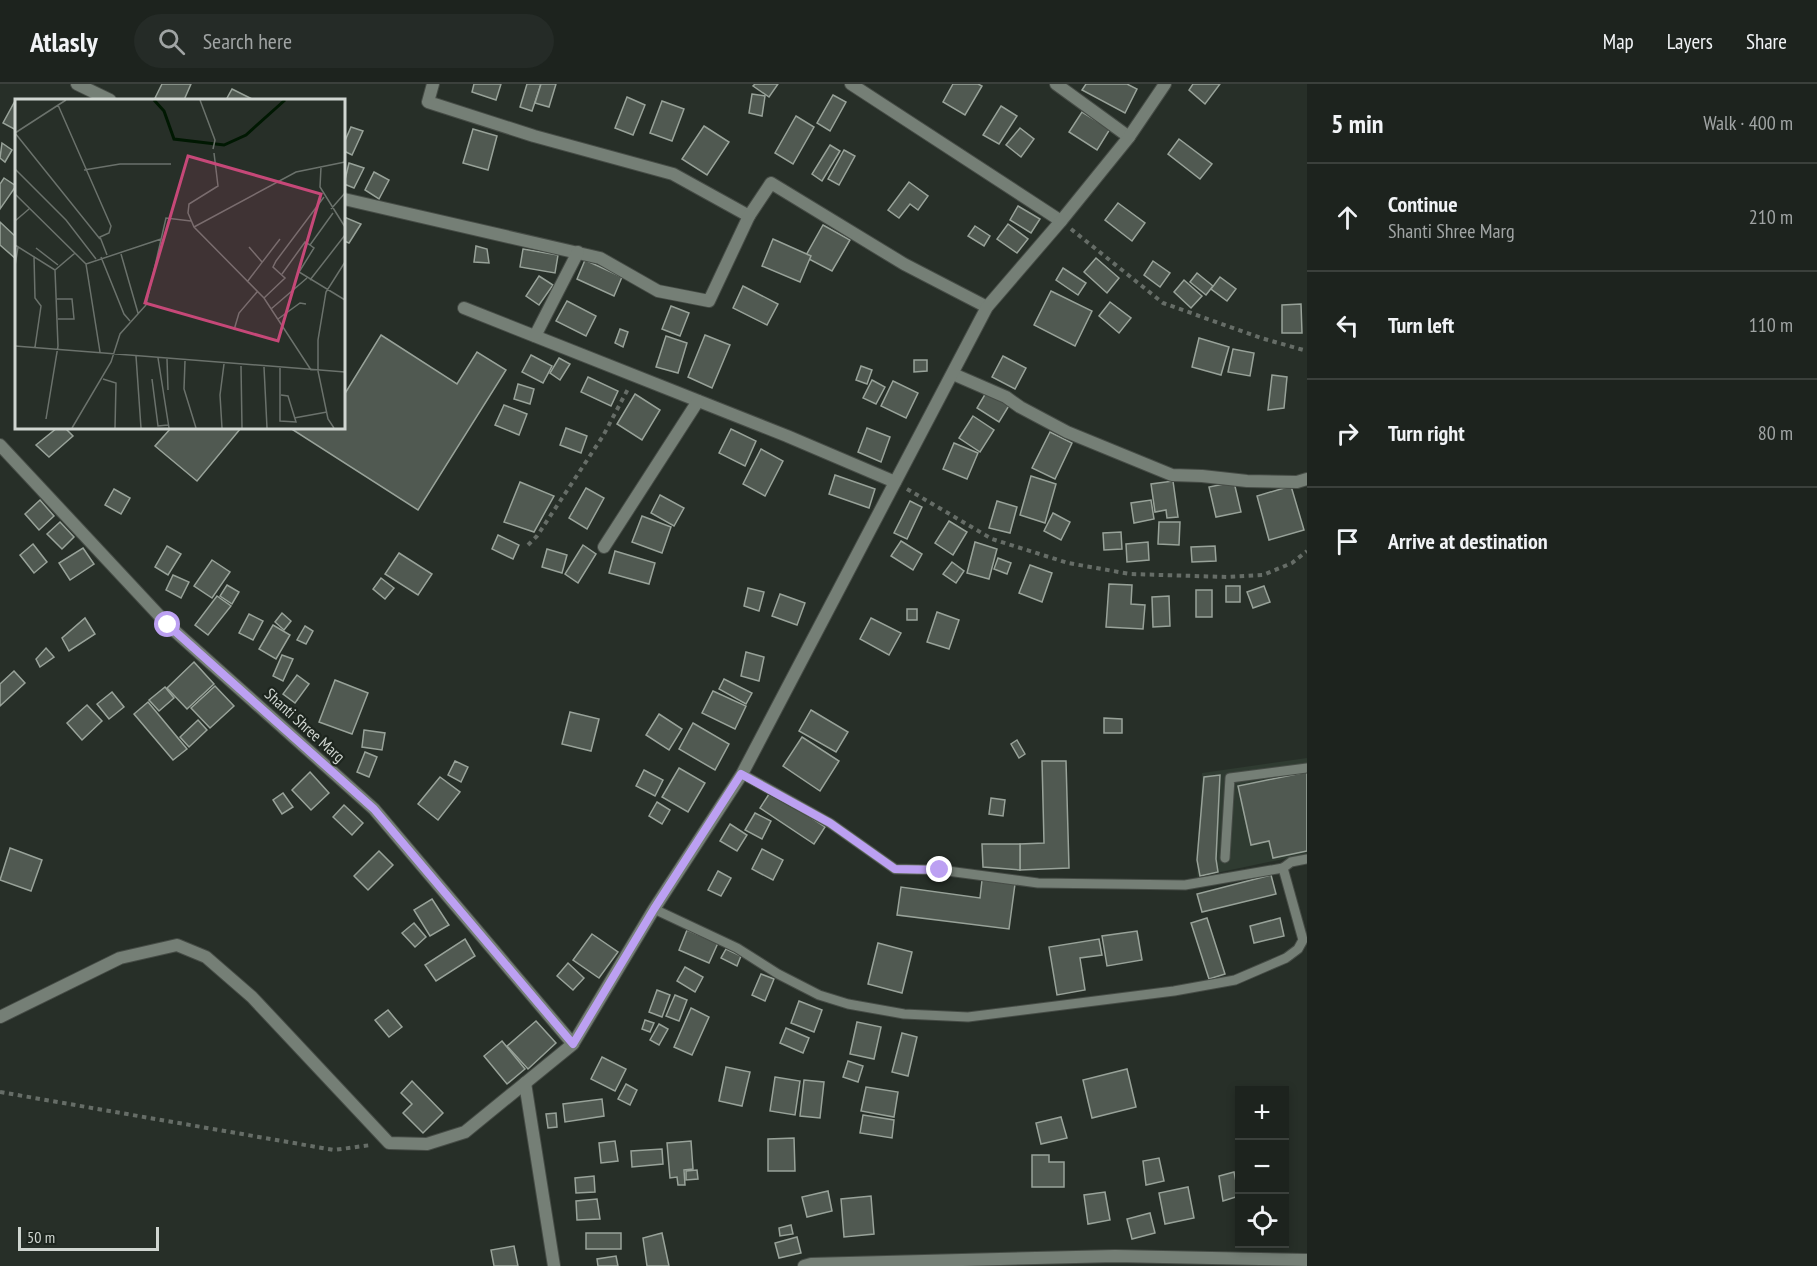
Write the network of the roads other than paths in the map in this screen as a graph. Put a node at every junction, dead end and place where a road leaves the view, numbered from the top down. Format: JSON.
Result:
{"nodes":[{"id":1,"x":77,"y":84,"type":"edge"},
{"id":2,"x":434,"y":84,"type":"edge"},
{"id":3,"x":850,"y":84,"type":"edge"},
{"id":4,"x":1056,"y":84,"type":"edge"},
{"id":5,"x":1164,"y":84,"type":"edge"},
{"id":6,"x":108,"y":99,"type":"edge"},
{"id":7,"x":1129,"y":136,"type":"junction"},
{"id":8,"x":345,"y":199,"type":"edge"},
{"id":9,"x":749,"y":216,"type":"junction"},
{"id":10,"x":1061,"y":221,"type":"junction"},
{"id":11,"x":578,"y":252,"type":"junction"},
{"id":12,"x":987,"y":306,"type":"junction"},
{"id":13,"x":464,"y":308,"type":"dead end"},
{"id":14,"x":536,"y":336,"type":"junction"},
{"id":15,"x":953,"y":374,"type":"junction"},
{"id":16,"x":698,"y":401,"type":"junction"},
{"id":17,"x":0,"y":445,"type":"edge"},
{"id":18,"x":1307,"y":479,"type":"edge"},
{"id":19,"x":895,"y":482,"type":"junction"},
{"id":20,"x":604,"y":547,"type":"dead end"},
{"id":21,"x":1307,"y":768,"type":"edge"},
{"id":22,"x":741,"y":774,"type":"junction"},
{"id":23,"x":1225,"y":858,"type":"dead end"},
{"id":24,"x":1307,"y":859,"type":"edge"},
{"id":25,"x":1283,"y":868,"type":"junction"},
{"id":26,"x":654,"y":909,"type":"junction"},
{"id":27,"x":0,"y":1017,"type":"edge"},
{"id":28,"x":573,"y":1044,"type":"junction"},
{"id":29,"x":525,"y":1083,"type":"junction"},
{"id":30,"x":1307,"y":1260,"type":"edge"},
{"id":31,"x":554,"y":1266,"type":"edge"},
{"id":32,"x":804,"y":1266,"type":"edge"}],
"edges":[{"from":1,"to":6,"type":"street"},
{"from":2,"to":9,"type":"street"},
{"from":3,"to":10,"type":"street"},
{"from":4,"to":7,"type":"street"},
{"from":5,"to":7,"type":"street"},
{"from":7,"to":10,"type":"street"},
{"from":8,"to":11,"type":"street"},
{"from":9,"to":11,"type":"street"},
{"from":9,"to":12,"type":"street"},
{"from":10,"to":12,"type":"street"},
{"from":11,"to":14,"type":"street"},
{"from":12,"to":15,"type":"street"},
{"from":13,"to":14,"type":"street"},
{"from":14,"to":16,"type":"street"},
{"from":15,"to":18,"type":"street"},
{"from":15,"to":19,"type":"street"},
{"from":16,"to":19,"type":"street"},
{"from":16,"to":20,"type":"street"},
{"from":17,"to":28,"type":"street","name":"Shanti Shree Marg"},
{"from":19,"to":22,"type":"street"},
{"from":21,"to":23,"type":"lane"},
{"from":22,"to":25,"type":"lane"},
{"from":22,"to":26,"type":"street"},
{"from":24,"to":25,"type":"lane"},
{"from":25,"to":26,"type":"lane"},
{"from":26,"to":28,"type":"street"},
{"from":27,"to":29,"type":"street"},
{"from":28,"to":29,"type":"street"},
{"from":29,"to":31,"type":"street"},
{"from":30,"to":32,"type":"street"}]}
